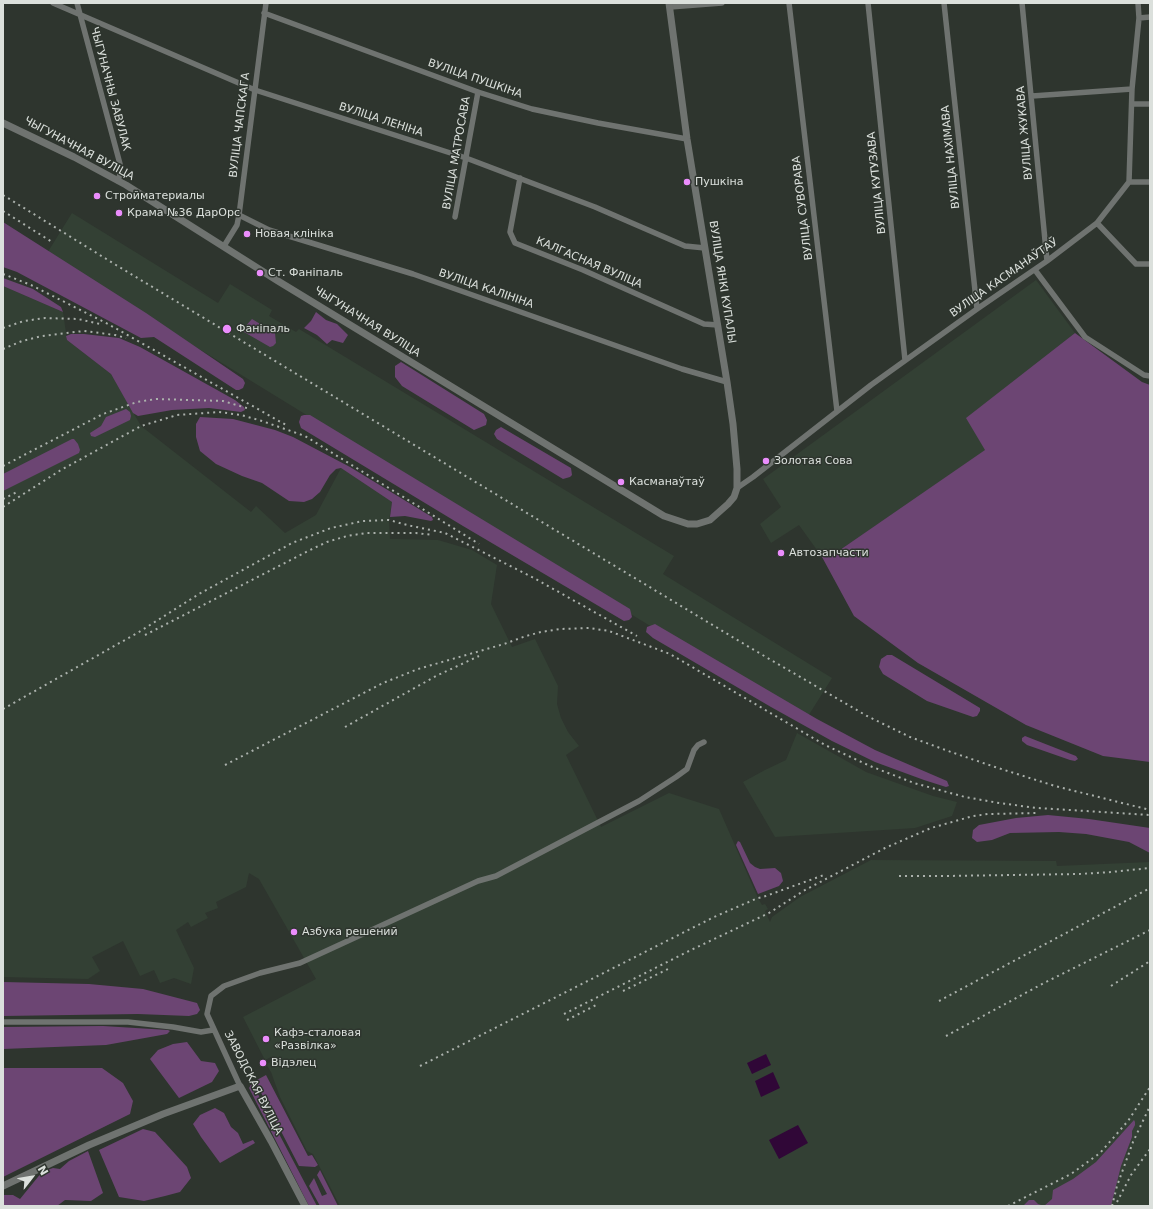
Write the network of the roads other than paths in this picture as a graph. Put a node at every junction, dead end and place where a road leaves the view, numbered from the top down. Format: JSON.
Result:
{"nodes":[{"id":1,"x":53,"y":3,"type":"edge"},
{"id":2,"x":77,"y":3,"type":"edge"},
{"id":3,"x":266,"y":3,"type":"edge"},
{"id":4,"x":722,"y":3,"type":"edge"},
{"id":5,"x":789,"y":3,"type":"edge"},
{"id":6,"x":868,"y":3,"type":"edge"},
{"id":7,"x":944,"y":3,"type":"edge"},
{"id":8,"x":1022,"y":3,"type":"edge"},
{"id":9,"x":1138,"y":3,"type":"edge"},
{"id":10,"x":670,"y":5,"type":"edge"},
{"id":11,"x":264,"y":13,"type":"junction"},
{"id":12,"x":80,"y":16,"type":"junction"},
{"id":13,"x":1150,"y":17,"type":"edge"},
{"id":14,"x":1138,"y":18,"type":"junction"},
{"id":15,"x":1132,"y":89,"type":"junction"},
{"id":16,"x":255,"y":90,"type":"junction"},
{"id":17,"x":478,"y":92,"type":"junction"},
{"id":18,"x":1032,"y":96,"type":"junction"},
{"id":19,"x":1132,"y":104,"type":"junction"},
{"id":20,"x":1150,"y":104,"type":"edge"},
{"id":21,"x":3,"y":123,"type":"edge"},
{"id":22,"x":687,"y":139,"type":"junction"},
{"id":23,"x":466,"y":158,"type":"junction"},
{"id":24,"x":520,"y":178,"type":"junction"},
{"id":25,"x":118,"y":181,"type":"junction"},
{"id":26,"x":1130,"y":182,"type":"junction"},
{"id":27,"x":1150,"y":182,"type":"edge"},
{"id":28,"x":239,"y":214,"type":"junction"},
{"id":29,"x":455,"y":217,"type":"dead end"},
{"id":30,"x":1097,"y":223,"type":"junction"},
{"id":31,"x":224,"y":246,"type":"junction"},
{"id":32,"x":705,"y":248,"type":"junction"},
{"id":33,"x":1047,"y":261,"type":"junction"},
{"id":34,"x":1150,"y":264,"type":"edge"},
{"id":35,"x":1035,"y":270,"type":"junction"},
{"id":36,"x":977,"y":308,"type":"junction"},
{"id":37,"x":718,"y":325,"type":"junction"},
{"id":38,"x":905,"y":360,"type":"junction"},
{"id":39,"x":1150,"y":376,"type":"edge"},
{"id":40,"x":727,"y":382,"type":"junction"},
{"id":41,"x":836,"y":411,"type":"junction"},
{"id":42,"x":737,"y":488,"type":"junction"},
{"id":43,"x":704,"y":742,"type":"dead end"},
{"id":44,"x":3,"y":1022,"type":"edge"},
{"id":45,"x":213,"y":1030,"type":"junction"},
{"id":46,"x":240,"y":1086,"type":"junction"},
{"id":47,"x":3,"y":1186,"type":"edge"},
{"id":48,"x":305,"y":1206,"type":"edge"}],
"edges":[{"from":1,"to":12,"type":"street","name":"ВУЛІЦА ЛЕНІНА"},
{"from":2,"to":12,"type":"street","name":"ЧЫГУНАЧНЫ ЗАВУЛАК"},
{"from":3,"to":11,"type":"street","name":"ВУЛІЦА ЧАПСКАГА"},
{"from":4,"to":10,"type":"street"},
{"from":5,"to":41,"type":"street","name":"ВУЛІЦА СУВОРАВА"},
{"from":6,"to":38,"type":"street","name":"ВУЛІЦА КУТУЗАВА"},
{"from":7,"to":36,"type":"street","name":"ВУЛІЦА НАХІМАВА"},
{"from":8,"to":18,"type":"street","name":"ВУЛІЦА ЖУКАВА"},
{"from":9,"to":14,"type":"street"},
{"from":10,"to":22,"type":"street","name":"ВУЛІЦА ЯНКІ КУПАЛЫ"},
{"from":11,"to":16,"type":"street","name":"ВУЛІЦА ЧАПСКАГА"},
{"from":11,"to":17,"type":"street","name":"ВУЛІЦА ПУШКІНА"},
{"from":12,"to":16,"type":"street","name":"ВУЛІЦА ЛЕНІНА"},
{"from":12,"to":25,"type":"street","name":"ЧЫГУНАЧНЫ ЗАВУЛАК"},
{"from":13,"to":14,"type":"street"},
{"from":14,"to":15,"type":"street"},
{"from":15,"to":18,"type":"street"},
{"from":15,"to":19,"type":"street"},
{"from":16,"to":23,"type":"street","name":"ВУЛІЦА ЛЕНІНА"},
{"from":16,"to":28,"type":"street","name":"ВУЛІЦА ЧАПСКАГА"},
{"from":17,"to":22,"type":"street","name":"ВУЛІЦА ПУШКІНА"},
{"from":17,"to":23,"type":"street","name":"ВУЛІЦА МАТРОСАВА"},
{"from":18,"to":33,"type":"street","name":"ВУЛІЦА ЖУКАВА"},
{"from":19,"to":20,"type":"street"},
{"from":19,"to":26,"type":"street"},
{"from":21,"to":25,"type":"street","name":"ЧЫГУНАЧНАЯ ВУЛІЦА"},
{"from":22,"to":32,"type":"street","name":"ВУЛІЦА ЯНКІ КУПАЛЫ"},
{"from":23,"to":24,"type":"street","name":"ВУЛІЦА ЛЕНІНА"},
{"from":23,"to":29,"type":"street","name":"ВУЛІЦА МАТРОСАВА"},
{"from":24,"to":32,"type":"street","name":"ВУЛІЦА ЛЕНІНА"},
{"from":24,"to":37,"type":"street","name":"КАЛГАСНАЯ ВУЛІЦА"},
{"from":25,"to":31,"type":"street","name":"ЧЫГУНАЧНАЯ ВУЛІЦА"},
{"from":26,"to":27,"type":"street"},
{"from":26,"to":30,"type":"street","name":"ВУЛІЦА КАСМАНАЎТАЎ"},
{"from":28,"to":31,"type":"street","name":"ВУЛІЦА ЧАПСКАГА"},
{"from":28,"to":40,"type":"street","name":"ВУЛІЦА КАЛІНІНА"},
{"from":30,"to":33,"type":"street","name":"ВУЛІЦА КАСМАНАЎТАЎ"},
{"from":30,"to":34,"type":"street"},
{"from":31,"to":42,"type":"street","name":"ЧЫГУНАЧНАЯ ВУЛІЦА"},
{"from":32,"to":37,"type":"street","name":"ВУЛІЦА ЯНКІ КУПАЛЫ"},
{"from":33,"to":35,"type":"street","name":"ВУЛІЦА КАСМАНАЎТАЎ"},
{"from":35,"to":36,"type":"street","name":"ВУЛІЦА КАСМАНАЎТАЎ"},
{"from":35,"to":39,"type":"street"},
{"from":36,"to":38,"type":"street","name":"ВУЛІЦА КАСМАНАЎТАЎ"},
{"from":37,"to":40,"type":"street","name":"ВУЛІЦА ЯНКІ КУПАЛЫ"},
{"from":38,"to":41,"type":"street","name":"ВУЛІЦА КАСМАНАЎТАЎ"},
{"from":40,"to":42,"type":"street","name":"ВУЛІЦА ЯНКІ КУПАЛЫ"},
{"from":41,"to":42,"type":"street","name":"ВУЛІЦА КАСМАНАЎТАЎ"},
{"from":43,"to":45,"type":"street"},
{"from":44,"to":45,"type":"street","name":"ЗАВОДСКАЯ ВУЛІЦА"},
{"from":45,"to":46,"type":"street","name":"ЗАВОДСКАЯ ВУЛІЦА"},
{"from":46,"to":47,"type":"street"},
{"from":46,"to":48,"type":"street","name":"ЗАВОДСКАЯ ВУЛІЦА"}]}
